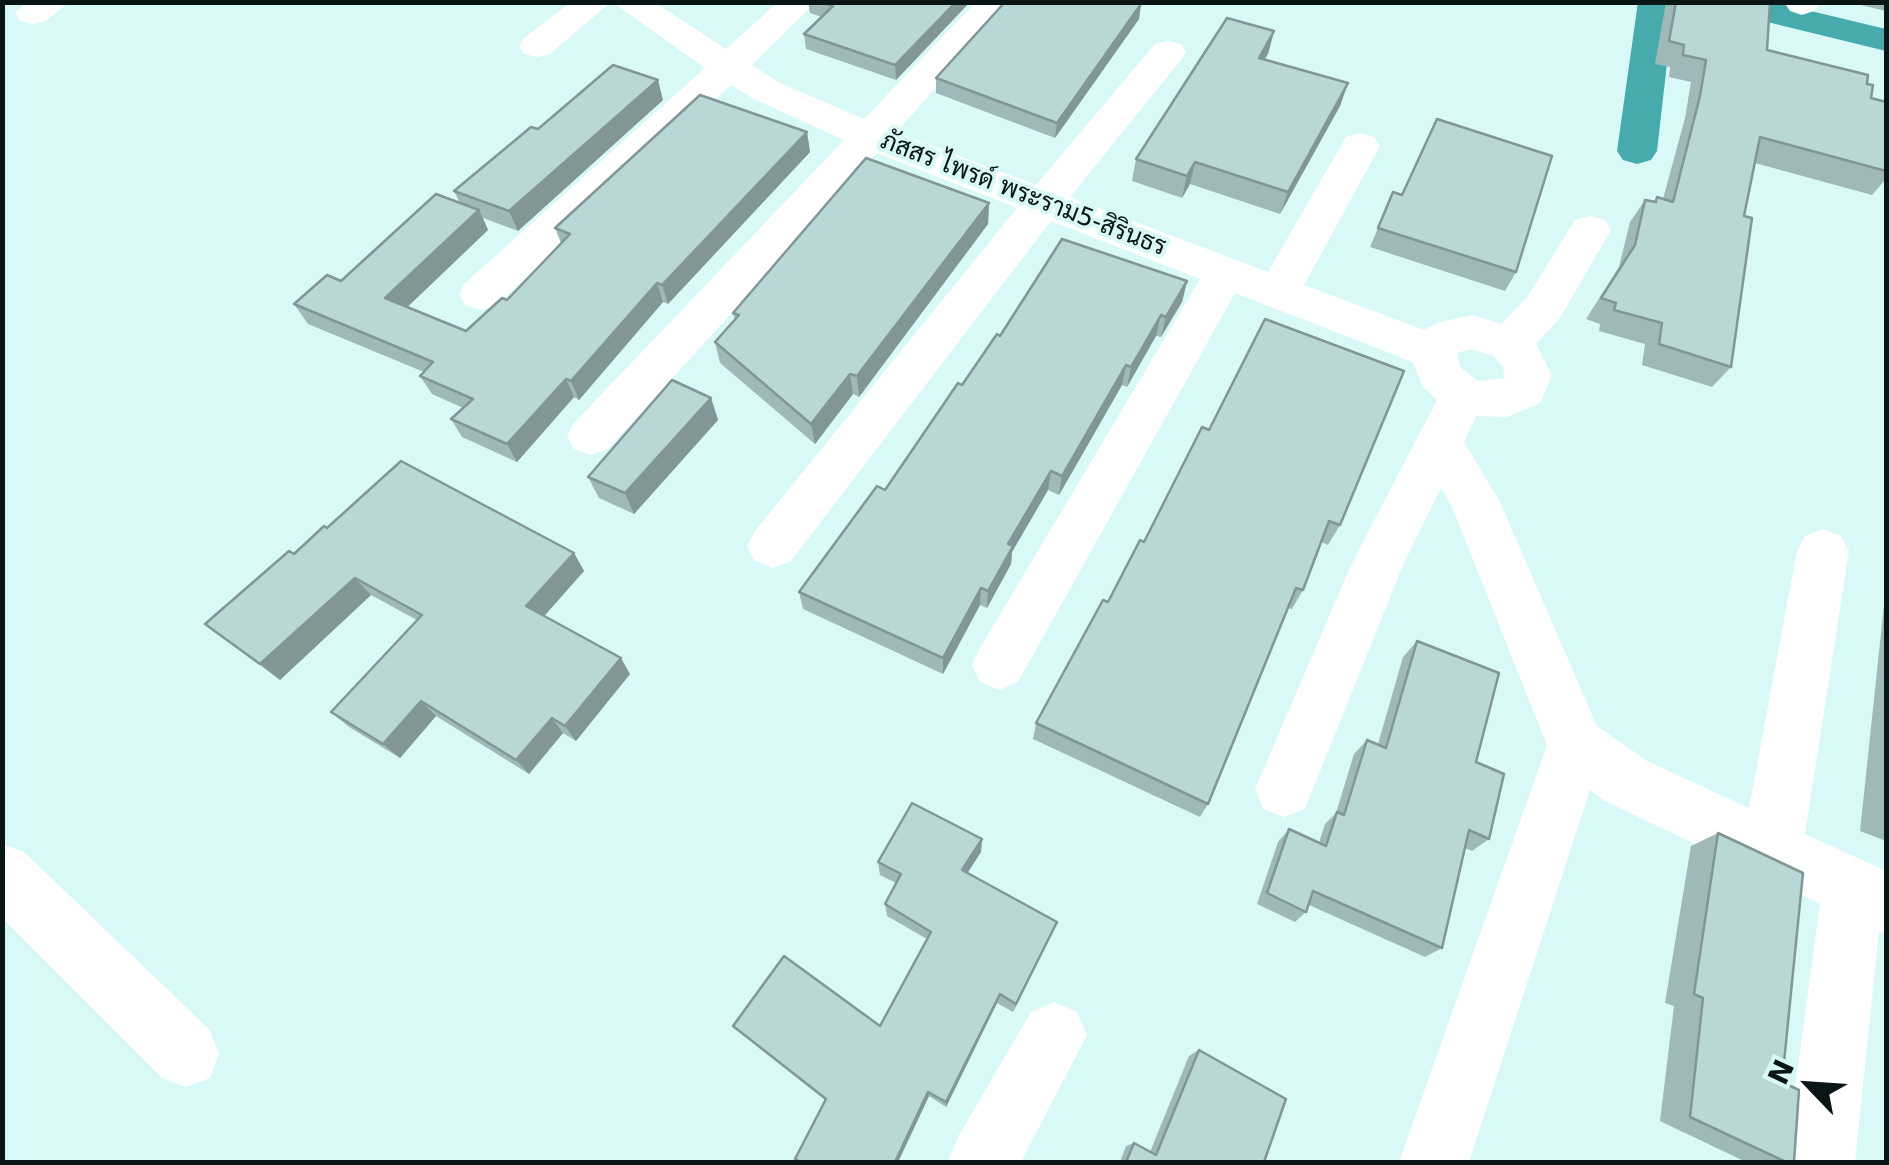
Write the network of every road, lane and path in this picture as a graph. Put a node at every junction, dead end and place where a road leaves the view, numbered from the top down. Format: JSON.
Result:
{"nodes":[{"id":1,"x":594,"y":2,"type":"edge"},
{"id":2,"x":629,"y":2,"type":"edge"},
{"id":3,"x":800,"y":2,"type":"edge"},
{"id":4,"x":992,"y":6,"type":"dead end"},
{"id":5,"x":537,"y":46,"type":"dead end"},
{"id":6,"x":1168,"y":52,"type":"dead end"},
{"id":7,"x":727,"y":68,"type":"junction"},
{"id":8,"x":869,"y":136,"type":"junction"},
{"id":9,"x":1360,"y":146,"type":"dead end"},
{"id":10,"x":1044,"y":202,"type":"junction"},
{"id":11,"x":1590,"y":230,"type":"dead end"},
{"id":12,"x":1226,"y":273,"type":"junction"},
{"id":13,"x":1278,"y":293,"type":"junction"},
{"id":14,"x":480,"y":294,"type":"dead end"},
{"id":15,"x":1509,"y":344,"type":"junction"},
{"id":16,"x":1445,"y":396,"type":"junction"},
{"id":17,"x":591,"y":436,"type":"dead end"},
{"id":18,"x":773,"y":546,"type":"dead end"},
{"id":19,"x":1823,"y":552,"type":"dead end"},
{"id":20,"x":999,"y":665,"type":"dead end"},
{"id":21,"x":1576,"y":745,"type":"junction"},
{"id":22,"x":1284,"y":788,"type":"dead end"},
{"id":23,"x":1772,"y":850,"type":"junction"},
{"id":24,"x":2,"y":874,"type":"edge"},
{"id":25,"x":1870,"y":896,"type":"edge"},
{"id":26,"x":1054,"y":1034,"type":"dead end"},
{"id":27,"x":186,"y":1054,"type":"dead end"},
{"id":28,"x":982,"y":1162,"type":"edge"},
{"id":29,"x":1434,"y":1162,"type":"edge"},
{"id":30,"x":1820,"y":1162,"type":"edge"}],
"edges":[{"from":1,"to":5,"type":"street"},
{"from":2,"to":7,"type":"street","name":"ภัสสร ไพรด์ พระราม5-สิรินธร"},
{"from":3,"to":7,"type":"street"},
{"from":4,"to":8,"type":"street"},
{"from":6,"to":10,"type":"street"},
{"from":7,"to":8,"type":"street","name":"ภัสสร ไพรด์ พระราม5-สิรินธร"},
{"from":7,"to":14,"type":"street"},
{"from":8,"to":10,"type":"street","name":"ภัสสร ไพรด์ พระราม5-สิรินธร"},
{"from":8,"to":17,"type":"street"},
{"from":9,"to":13,"type":"street"},
{"from":10,"to":12,"type":"street","name":"ภัสสร ไพรด์ พระราม5-สิรินธร"},
{"from":10,"to":18,"type":"street"},
{"from":11,"to":15,"type":"street"},
{"from":12,"to":13,"type":"street","name":"ภัสสร ไพรด์ พระราม5-สิรินธร"},
{"from":12,"to":20,"type":"street"},
{"from":13,"to":16,"type":"street","name":"ภัสสร ไพรด์ พระราม5-สิรินธร"},
{"from":15,"to":16,"type":"street"},
{"from":15,"to":16,"type":"street"},
{"from":16,"to":21,"type":"street"},
{"from":16,"to":22,"type":"street"},
{"from":19,"to":23,"type":"street"},
{"from":21,"to":23,"type":"street"},
{"from":21,"to":29,"type":"street"},
{"from":23,"to":25,"type":"street"},
{"from":24,"to":27,"type":"street"},
{"from":25,"to":30,"type":"street"},
{"from":26,"to":28,"type":"street"}]}
